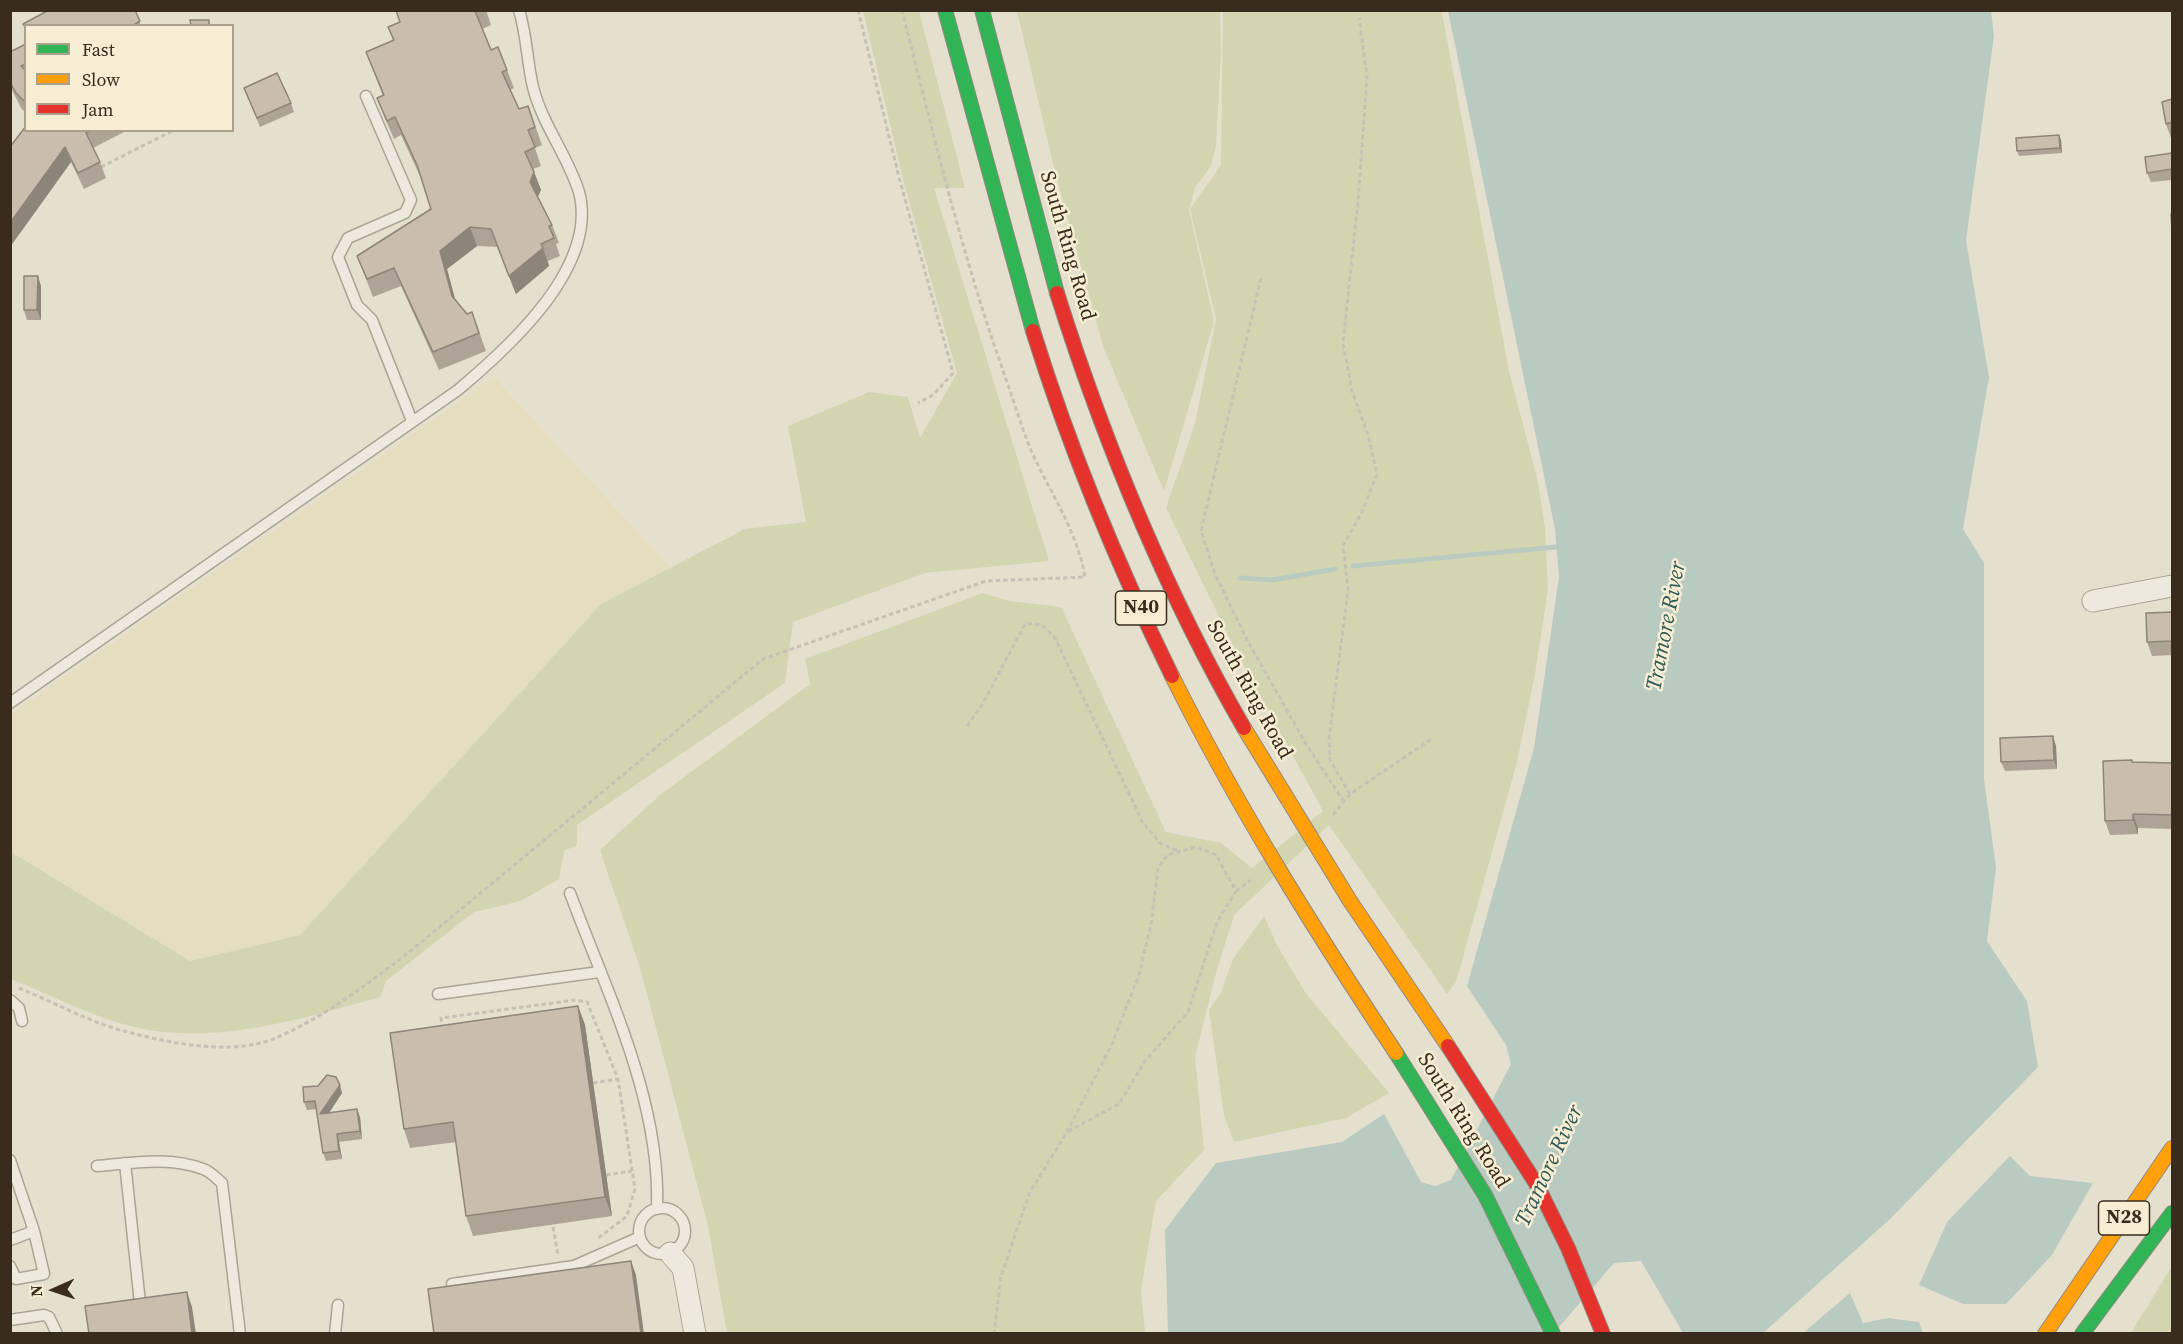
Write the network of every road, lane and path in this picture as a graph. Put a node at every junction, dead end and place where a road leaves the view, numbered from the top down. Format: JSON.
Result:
{"nodes":[{"id":1,"x":519,"y":10,"type":"edge"},
{"id":2,"x":858,"y":10,"type":"edge"},
{"id":3,"x":902,"y":10,"type":"edge"},
{"id":4,"x":945,"y":10,"type":"edge"},
{"id":5,"x":982,"y":10,"type":"edge"},
{"id":6,"x":1359,"y":18,"type":"dead end"},
{"id":7,"x":366,"y":96,"type":"dead end"},
{"id":8,"x":170,"y":132,"type":"edge"},
{"id":9,"x":101,"y":167,"type":"edge"},
{"id":10,"x":1261,"y":278,"type":"dead end"},
{"id":11,"x":918,"y":403,"type":"dead end"},
{"id":12,"x":412,"y":421,"type":"junction"},
{"id":13,"x":2172,"y":586,"type":"edge"},
{"id":14,"x":2092,"y":601,"type":"dead end"},
{"id":15,"x":10,"y":703,"type":"edge"},
{"id":16,"x":967,"y":726,"type":"dead end"},
{"id":17,"x":1433,"y":738,"type":"dead end"},
{"id":18,"x":1350,"y":794,"type":"junction"},
{"id":19,"x":1344,"y":802,"type":"junction"},
{"id":20,"x":1333,"y":815,"type":"dead end"},
{"id":21,"x":1180,"y":852,"type":"junction"},
{"id":22,"x":1251,"y":880,"type":"dead end"},
{"id":23,"x":1236,"y":891,"type":"junction"},
{"id":24,"x":570,"y":893,"type":"dead end"},
{"id":25,"x":599,"y":972,"type":"junction"},
{"id":26,"x":10,"y":985,"type":"edge"},
{"id":27,"x":438,"y":994,"type":"dead end"},
{"id":28,"x":10,"y":1000,"type":"edge"},
{"id":29,"x":22,"y":1021,"type":"dead end"},
{"id":30,"x":444,"y":1036,"type":"edge"},
{"id":31,"x":618,"y":1079,"type":"junction"},
{"id":32,"x":593,"y":1083,"type":"dead end"},
{"id":33,"x":1066,"y":1132,"type":"junction"},
{"id":34,"x":2172,"y":1148,"type":"edge"},
{"id":35,"x":10,"y":1160,"type":"edge"},
{"id":36,"x":125,"y":1164,"type":"junction"},
{"id":37,"x":97,"y":1166,"type":"dead end"},
{"id":38,"x":632,"y":1171,"type":"junction"},
{"id":39,"x":606,"y":1175,"type":"dead end"},
{"id":40,"x":657,"y":1209,"type":"junction"},
{"id":41,"x":2172,"y":1213,"type":"edge"},
{"id":42,"x":2172,"y":1218,"type":"edge"},
{"id":43,"x":553,"y":1227,"type":"dead end"},
{"id":44,"x":34,"y":1231,"type":"junction"},
{"id":45,"x":1561,"y":1233,"type":"junction"},
{"id":46,"x":640,"y":1237,"type":"junction"},
{"id":47,"x":10,"y":1240,"type":"edge"},
{"id":48,"x":589,"y":1245,"type":"dead end"},
{"id":49,"x":670,"y":1253,"type":"junction"},
{"id":50,"x":566,"y":1255,"type":"dead end"},
{"id":51,"x":10,"y":1266,"type":"edge"},
{"id":52,"x":2147,"y":1269,"type":"dead end"},
{"id":53,"x":452,"y":1284,"type":"edge"},
{"id":54,"x":2076,"y":1289,"type":"junction"},
{"id":55,"x":140,"y":1303,"type":"edge"},
{"id":56,"x":1606,"y":1304,"type":"dead end"},
{"id":57,"x":338,"y":1305,"type":"dead end"},
{"id":58,"x":10,"y":1320,"type":"edge"},
{"id":59,"x":57,"y":1334,"type":"edge"},
{"id":60,"x":240,"y":1334,"type":"edge"},
{"id":61,"x":334,"y":1334,"type":"edge"},
{"id":62,"x":695,"y":1334,"type":"edge"},
{"id":63,"x":994,"y":1334,"type":"edge"},
{"id":64,"x":1553,"y":1334,"type":"edge"},
{"id":65,"x":1603,"y":1334,"type":"edge"},
{"id":66,"x":2034,"y":1334,"type":"edge"},
{"id":67,"x":2045,"y":1334,"type":"edge"},
{"id":68,"x":2082,"y":1334,"type":"edge"}],
"edges":[{"from":1,"to":12,"type":"lane"},
{"from":2,"to":11,"type":"path"},
{"from":3,"to":26,"type":"path"},
{"from":4,"to":64,"type":"highway","name":"South Ring Road","number":"N40"},
{"from":5,"to":45,"type":"highway","name":"South Ring Road","number":"N40"},
{"from":6,"to":18,"type":"path"},
{"from":7,"to":12,"type":"lane"},
{"from":8,"to":9,"type":"path"},
{"from":10,"to":19,"type":"path"},
{"from":12,"to":15,"type":"lane"},
{"from":13,"to":14,"type":"street"},
{"from":16,"to":21,"type":"path"},
{"from":17,"to":18,"type":"path"},
{"from":18,"to":19,"type":"path"},
{"from":19,"to":20,"type":"path"},
{"from":21,"to":23,"type":"path"},
{"from":21,"to":33,"type":"path"},
{"from":22,"to":23,"type":"path"},
{"from":23,"to":33,"type":"path"},
{"from":24,"to":25,"type":"lane"},
{"from":25,"to":27,"type":"lane"},
{"from":25,"to":40,"type":"lane"},
{"from":28,"to":29,"type":"lane"},
{"from":30,"to":31,"type":"path"},
{"from":31,"to":32,"type":"path"},
{"from":31,"to":38,"type":"path"},
{"from":33,"to":63,"type":"path"},
{"from":34,"to":54,"type":"highway","number":"N28"},
{"from":35,"to":44,"type":"lane"},
{"from":36,"to":37,"type":"lane"},
{"from":36,"to":55,"type":"lane"},
{"from":36,"to":60,"type":"lane"},
{"from":38,"to":39,"type":"path"},
{"from":38,"to":48,"type":"path"},
{"from":40,"to":46,"type":"lane"},
{"from":40,"to":49,"type":"lane"},
{"from":41,"to":68,"type":"highway","number":"N28"},
{"from":42,"to":52,"type":"highway","number":"N28"},
{"from":43,"to":50,"type":"path"},
{"from":44,"to":47,"type":"lane"},
{"from":44,"to":51,"type":"lane"},
{"from":45,"to":56,"type":"highway"},
{"from":45,"to":65,"type":"highway","name":"South Ring Road","number":"N40"},
{"from":46,"to":49,"type":"lane"},
{"from":46,"to":53,"type":"lane"},
{"from":49,"to":62,"type":"street"},
{"from":54,"to":66,"type":"highway"},
{"from":54,"to":67,"type":"highway","number":"N28"},
{"from":57,"to":61,"type":"lane"},
{"from":58,"to":59,"type":"lane"}]}
